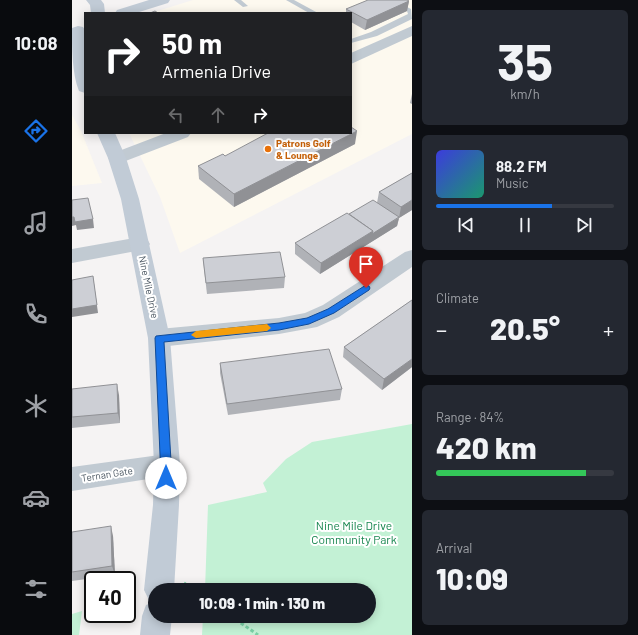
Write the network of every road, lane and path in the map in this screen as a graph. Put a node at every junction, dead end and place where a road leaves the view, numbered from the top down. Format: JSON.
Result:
{"nodes":[{"id":1,"x":93,"y":0,"type":"edge"},
{"id":2,"x":163,"y":0,"type":"edge"},
{"id":3,"x":238,"y":0,"type":"edge"},
{"id":4,"x":289,"y":0,"type":"edge"},
{"id":5,"x":388,"y":0,"type":"edge"},
{"id":6,"x":245,"y":6,"type":"dead end"},
{"id":7,"x":98,"y":12,"type":"edge"},
{"id":8,"x":125,"y":12,"type":"edge"},
{"id":9,"x":312,"y":12,"type":"edge"},
{"id":10,"x":412,"y":14,"type":"edge"},
{"id":11,"x":412,"y":14,"type":"edge"},
{"id":12,"x":78,"y":29,"type":"edge"},
{"id":13,"x":412,"y":30,"type":"edge"},
{"id":14,"x":352,"y":41,"type":"edge"},
{"id":15,"x":352,"y":59,"type":"edge"},
{"id":16,"x":72,"y":80,"type":"edge"},
{"id":17,"x":84,"y":85,"type":"edge"},
{"id":18,"x":84,"y":91,"type":"edge"},
{"id":19,"x":106,"y":134,"type":"edge"},
{"id":20,"x":179,"y":134,"type":"edge"},
{"id":21,"x":117,"y":158,"type":"junction"},
{"id":22,"x":140,"y":244,"type":"junction"},
{"id":23,"x":72,"y":256,"type":"edge"},
{"id":24,"x":412,"y":257,"type":"edge"},
{"id":25,"x":159,"y":338,"type":"junction"},
{"id":26,"x":167,"y":465,"type":"junction"},
{"id":27,"x":72,"y":479,"type":"edge"},
{"id":28,"x":160,"y":583,"type":"edge"},
{"id":29,"x":156,"y":623,"type":"edge"},
{"id":30,"x":241,"y":623,"type":"edge"},
{"id":31,"x":155,"y":635,"type":"edge"},
{"id":32,"x":258,"y":635,"type":"edge"}],
"edges":[{"from":1,"to":7,"type":"street"},
{"from":2,"to":8,"type":"street"},
{"from":3,"to":6,"type":"lane"},
{"from":4,"to":9,"type":"lane"},
{"from":5,"to":11,"type":"lane"},
{"from":10,"to":14,"type":"lane"},
{"from":12,"to":17,"type":"street"},
{"from":13,"to":15,"type":"street"},
{"from":16,"to":18,"type":"street"},
{"from":19,"to":21,"type":"street","name":"Nine Mile Drive"},
{"from":20,"to":21,"type":"street"},
{"from":21,"to":22,"type":"street","name":"Nine Mile Drive"},
{"from":22,"to":23,"type":"street"},
{"from":22,"to":25,"type":"street","name":"Nine Mile Drive"},
{"from":24,"to":25,"type":"street"},
{"from":25,"to":26,"type":"street","name":"Nine Mile Drive"},
{"from":26,"to":27,"type":"street","name":"Ternan Gate"},
{"from":26,"to":28,"type":"street","name":"Nine Mile Drive"},
{"from":29,"to":31,"type":"street"},
{"from":30,"to":32,"type":"path"}]}
